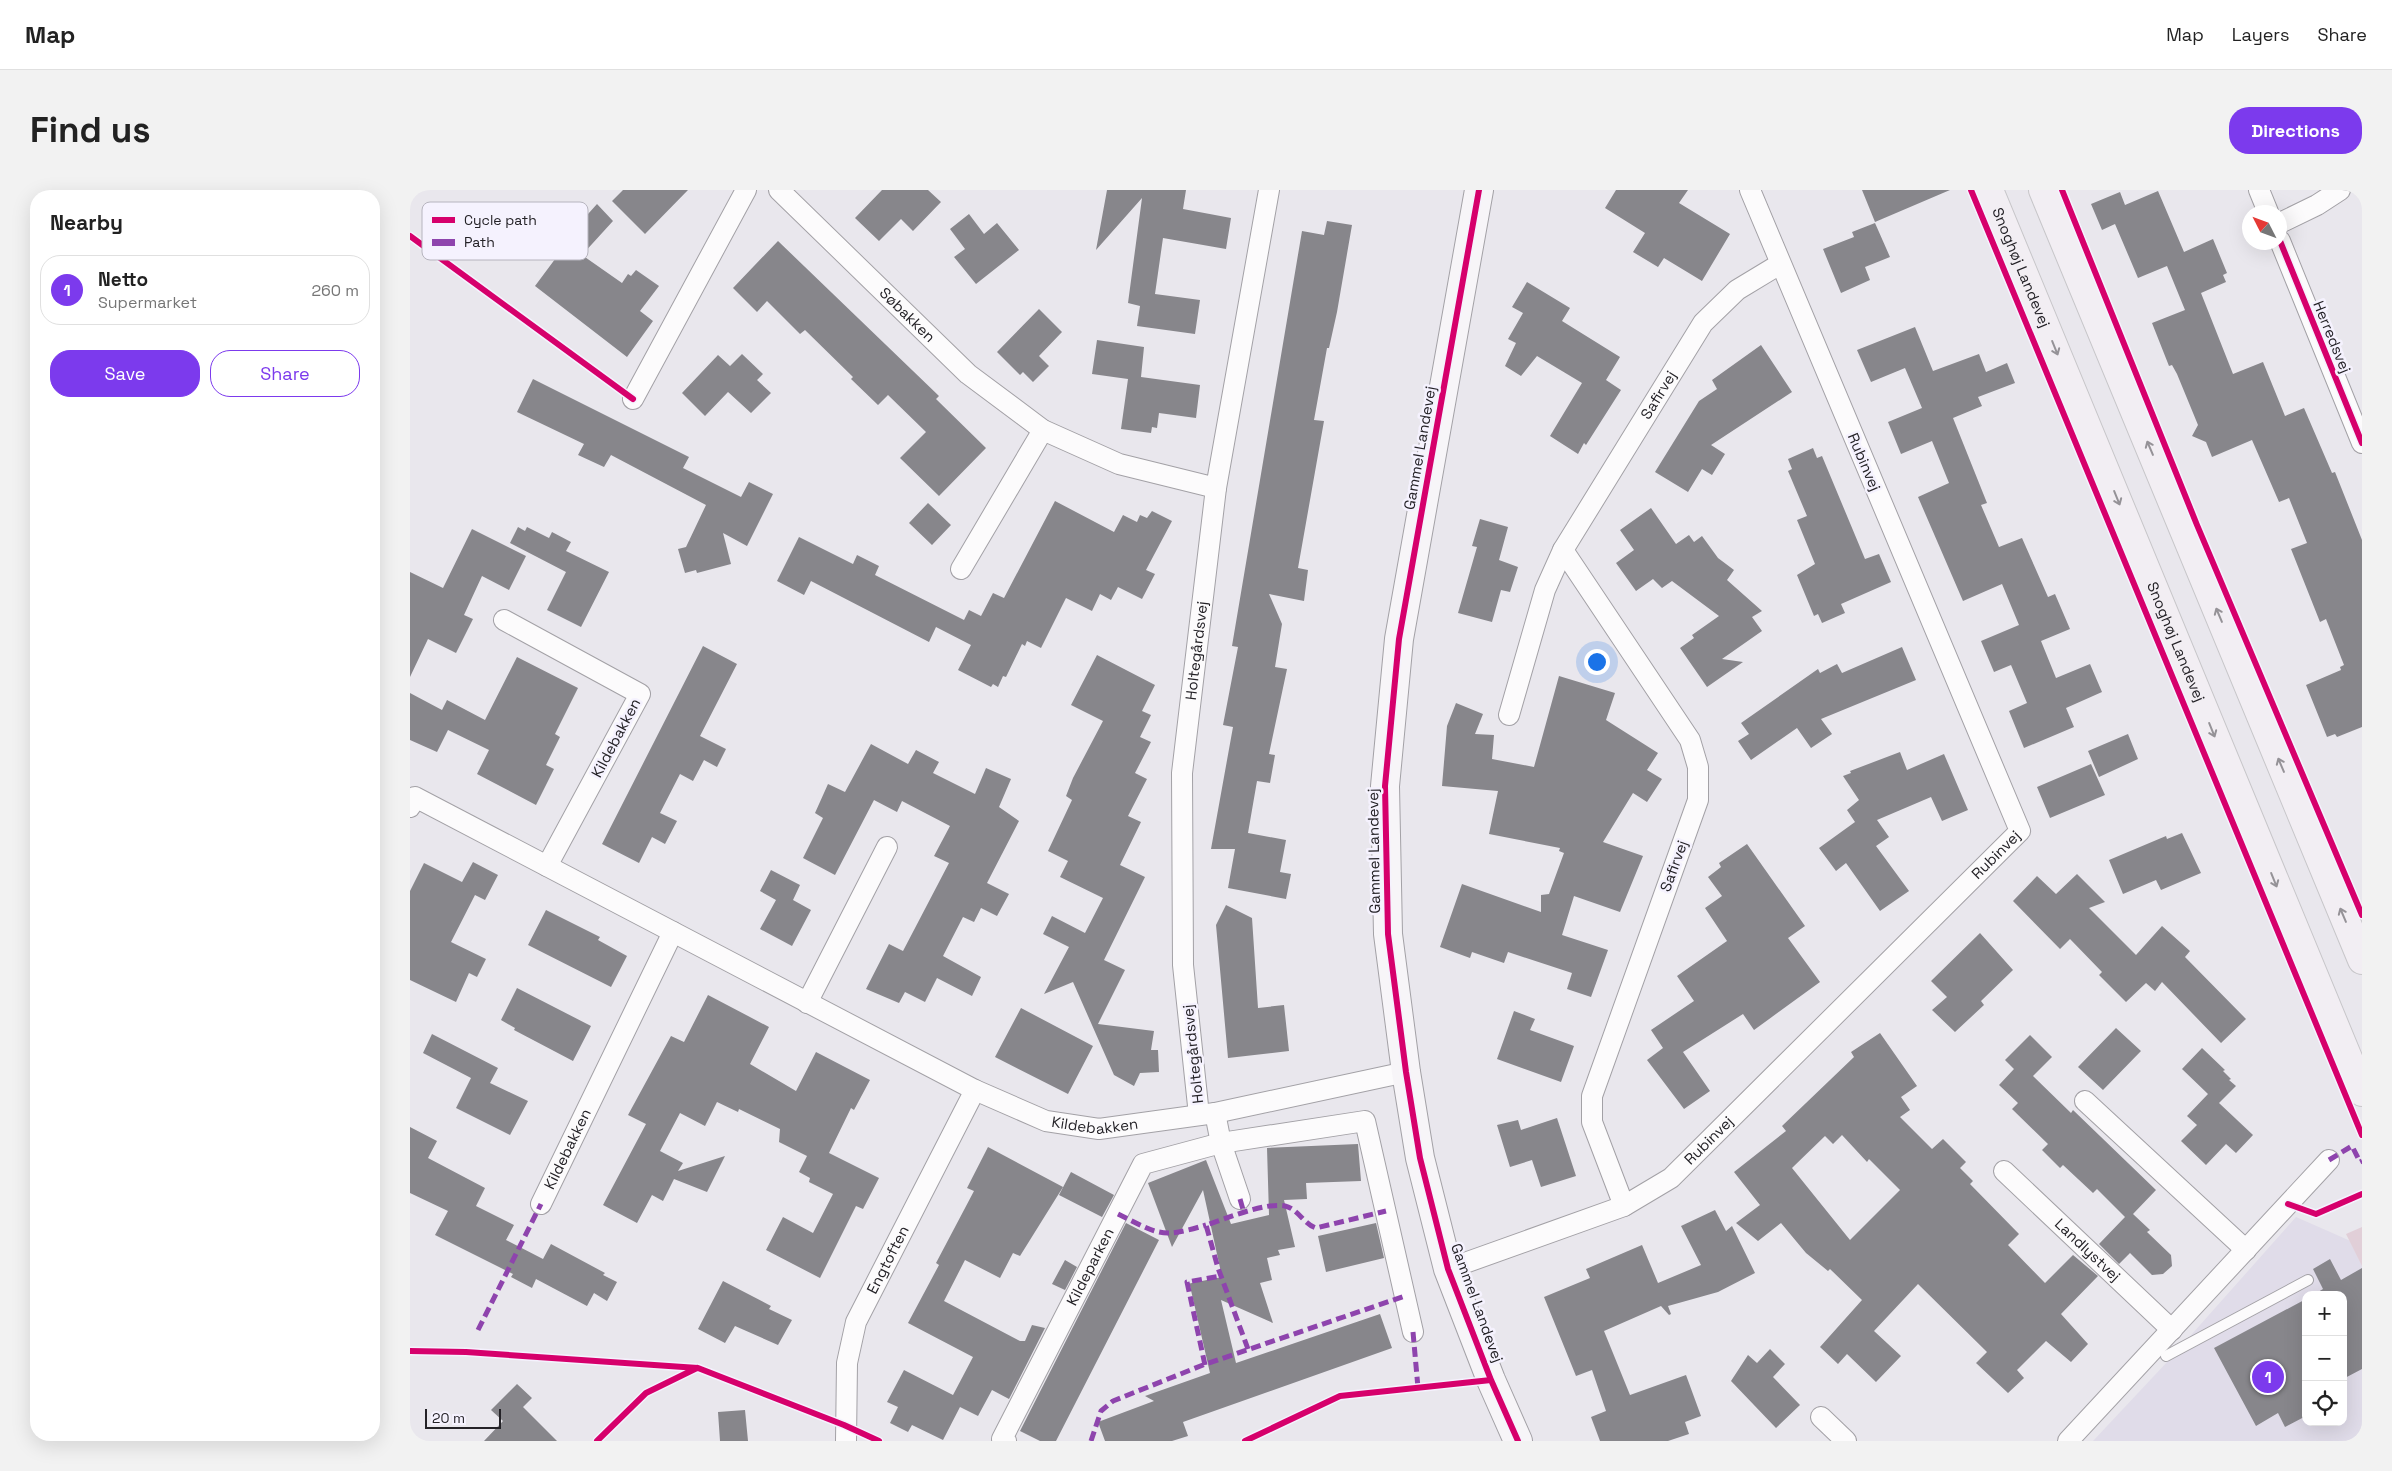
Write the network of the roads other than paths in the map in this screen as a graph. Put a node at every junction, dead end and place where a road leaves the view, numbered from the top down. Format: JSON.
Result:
{"nodes":[{"id":1,"x":746,"y":190,"type":"edge"},
{"id":2,"x":779,"y":190,"type":"edge"},
{"id":3,"x":1269,"y":190,"type":"edge"},
{"id":4,"x":1479,"y":190,"type":"edge"},
{"id":5,"x":1750,"y":190,"type":"edge"},
{"id":6,"x":1989,"y":190,"type":"edge"},
{"id":7,"x":2042,"y":190,"type":"edge"},
{"id":8,"x":2258,"y":190,"type":"edge"},
{"id":9,"x":2340,"y":190,"type":"edge"},
{"id":10,"x":2265,"y":205,"type":"edge"},
{"id":11,"x":2287,"y":220,"type":"edge"},
{"id":12,"x":2284,"y":250,"type":"edge"},
{"id":13,"x":1780,"y":264,"type":"junction"},
{"id":14,"x":633,"y":399,"type":"dead end"},
{"id":15,"x":1043,"y":430,"type":"junction"},
{"id":16,"x":2362,"y":443,"type":"edge"},
{"id":17,"x":1216,"y":488,"type":"junction"},
{"id":18,"x":1563,"y":550,"type":"junction"},
{"id":19,"x":961,"y":569,"type":"dead end"},
{"id":20,"x":504,"y":620,"type":"dead end"},
{"id":21,"x":1509,"y":715,"type":"dead end"},
{"id":22,"x":410,"y":807,"type":"edge"},
{"id":23,"x":886,"y":847,"type":"dead end"},
{"id":24,"x":547,"y":866,"type":"junction"},
{"id":25,"x":673,"y":932,"type":"junction"},
{"id":26,"x":2362,"y":960,"type":"edge"},
{"id":27,"x":808,"y":1003,"type":"junction"},
{"id":28,"x":1406,"y":1072,"type":"junction"},
{"id":29,"x":975,"y":1090,"type":"junction"},
{"id":30,"x":2362,"y":1092,"type":"edge"},
{"id":31,"x":2085,"y":1101,"type":"dead end"},
{"id":32,"x":1207,"y":1114,"type":"junction"},
{"id":33,"x":1221,"y":1143,"type":"junction"},
{"id":34,"x":2329,"y":1160,"type":"dead end"},
{"id":35,"x":2004,"y":1171,"type":"dead end"},
{"id":36,"x":1240,"y":1199,"type":"dead end"},
{"id":37,"x":541,"y":1204,"type":"dead end"},
{"id":38,"x":1624,"y":1206,"type":"junction"},
{"id":39,"x":2246,"y":1250,"type":"junction"},
{"id":40,"x":1448,"y":1269,"type":"junction"},
{"id":41,"x":2308,"y":1280,"type":"dead end"},
{"id":42,"x":2172,"y":1330,"type":"junction"},
{"id":43,"x":1413,"y":1332,"type":"dead end"},
{"id":44,"x":2166,"y":1356,"type":"dead end"},
{"id":45,"x":1820,"y":1417,"type":"dead end"},
{"id":46,"x":846,"y":1441,"type":"edge"},
{"id":47,"x":1006,"y":1441,"type":"edge"},
{"id":48,"x":1518,"y":1441,"type":"edge"},
{"id":49,"x":1846,"y":1441,"type":"edge"},
{"id":50,"x":2068,"y":1441,"type":"edge"}],
"edges":[{"from":1,"to":14,"type":"street"},
{"from":2,"to":15,"type":"street","name":"Søbakken"},
{"from":3,"to":17,"type":"street","name":"Holtegårdsvej"},
{"from":4,"to":28,"type":"street","name":"Gammel Landevej"},
{"from":5,"to":13,"type":"street","name":"Rubinvej"},
{"from":6,"to":30,"type":"main road","name":"Snoghøj Landevej","one_way":true},
{"from":26,"to":7,"type":"main road","one_way":true},
{"from":8,"to":10,"type":"street"},
{"from":9,"to":11,"type":"street"},
{"from":12,"to":16,"type":"street","name":"Herredsvej"},
{"from":13,"to":18,"type":"street","name":"Safirvej"},
{"from":13,"to":38,"type":"street","name":"Rubinvej"},
{"from":15,"to":17,"type":"street","name":"Søbakken"},
{"from":15,"to":19,"type":"street"},
{"from":17,"to":32,"type":"street","name":"Holtegårdsvej"},
{"from":18,"to":21,"type":"street","name":"Safirvej"},
{"from":18,"to":38,"type":"street","name":"Safirvej"},
{"from":20,"to":24,"type":"street","name":"Kildebakken"},
{"from":22,"to":24,"type":"street","name":"Kildebakken"},
{"from":23,"to":27,"type":"street"},
{"from":24,"to":25,"type":"street","name":"Kildebakken"},
{"from":25,"to":27,"type":"street","name":"Kildebakken"},
{"from":25,"to":37,"type":"street","name":"Kildebakken"},
{"from":27,"to":29,"type":"street","name":"Kildebakken"},
{"from":28,"to":32,"type":"street","name":"Kildebakken"},
{"from":28,"to":40,"type":"street","name":"Gammel Landevej"},
{"from":29,"to":32,"type":"street","name":"Kildebakken"},
{"from":29,"to":46,"type":"street","name":"Engtoften"},
{"from":31,"to":39,"type":"street"},
{"from":32,"to":33,"type":"street"},
{"from":33,"to":36,"type":"street"},
{"from":33,"to":43,"type":"street","name":"Kildeparken"},
{"from":33,"to":47,"type":"street","name":"Kildeparken"},
{"from":34,"to":39,"type":"street"},
{"from":35,"to":42,"type":"street","name":"Landlystvej"},
{"from":38,"to":40,"type":"street","name":"Rubinvej"},
{"from":39,"to":42,"type":"street"},
{"from":40,"to":48,"type":"street","name":"Gammel Landevej"},
{"from":41,"to":44,"type":"lane"},
{"from":42,"to":50,"type":"street"},
{"from":45,"to":49,"type":"street"}]}
